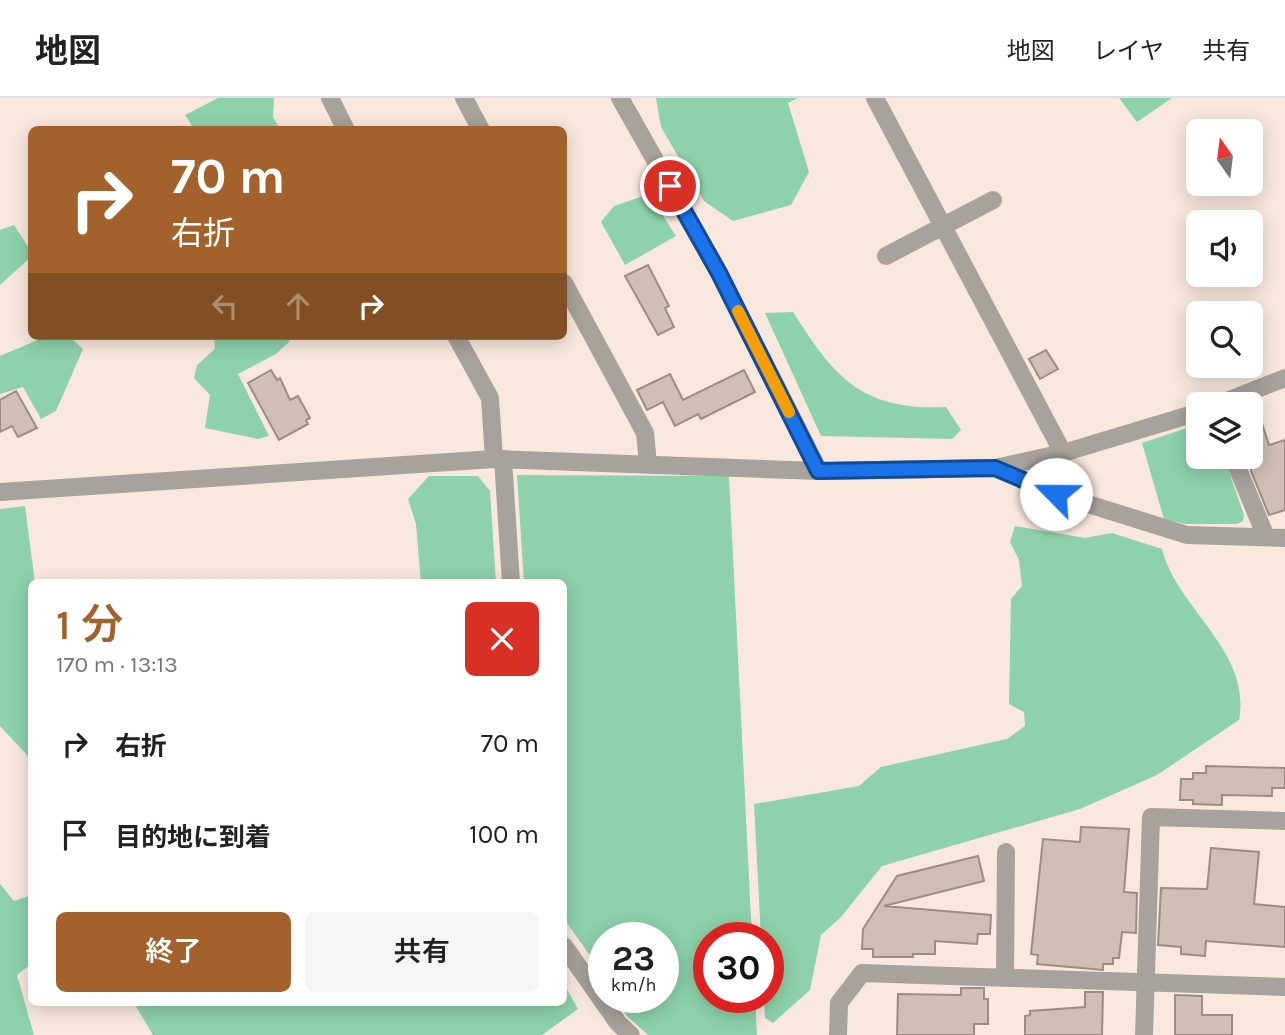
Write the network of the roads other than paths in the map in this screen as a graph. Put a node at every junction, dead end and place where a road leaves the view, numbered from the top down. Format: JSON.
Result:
{"nodes":[{"id":1,"x":330,"y":98,"type":"edge"},
{"id":2,"x":464,"y":98,"type":"edge"},
{"id":3,"x":620,"y":98,"type":"edge"},
{"id":4,"x":875,"y":98,"type":"edge"},
{"id":5,"x":344,"y":126,"type":"edge"},
{"id":6,"x":479,"y":126,"type":"edge"},
{"id":7,"x":993,"y":200,"type":"dead end"},
{"id":8,"x":943,"y":226,"type":"junction"},
{"id":9,"x":886,"y":256,"type":"dead end"},
{"id":10,"x":567,"y":289,"type":"edge"},
{"id":11,"x":458,"y":340,"type":"edge"},
{"id":12,"x":1285,"y":378,"type":"edge"},
{"id":13,"x":1249,"y":392,"type":"edge"},
{"id":14,"x":1186,"y":416,"type":"edge"},
{"id":15,"x":1063,"y":453,"type":"junction"},
{"id":16,"x":498,"y":459,"type":"junction"},
{"id":17,"x":648,"y":464,"type":"junction"},
{"id":18,"x":995,"y":468,"type":"junction"},
{"id":19,"x":1238,"y":469,"type":"edge"},
{"id":20,"x":818,"y":471,"type":"junction"},
{"id":21,"x":0,"y":492,"type":"edge"},
{"id":22,"x":1266,"y":537,"type":"junction"},
{"id":23,"x":1285,"y":538,"type":"edge"},
{"id":24,"x":511,"y":579,"type":"edge"},
{"id":25,"x":1285,"y":821,"type":"edge"},
{"id":26,"x":1006,"y":852,"type":"dead end"},
{"id":27,"x":567,"y":950,"type":"edge"},
{"id":28,"x":1005,"y":976,"type":"junction"},
{"id":29,"x":1146,"y":983,"type":"junction"},
{"id":30,"x":1285,"y":987,"type":"edge"},
{"id":31,"x":632,"y":1035,"type":"edge"},
{"id":32,"x":838,"y":1035,"type":"edge"},
{"id":33,"x":1144,"y":1035,"type":"edge"}],
"edges":[{"from":1,"to":5,"type":"street"},
{"from":2,"to":6,"type":"street"},
{"from":3,"to":20,"type":"street"},
{"from":4,"to":8,"type":"street"},
{"from":7,"to":8,"type":"street"},
{"from":8,"to":9,"type":"street"},
{"from":8,"to":15,"type":"street"},
{"from":10,"to":17,"type":"street"},
{"from":11,"to":16,"type":"street"},
{"from":12,"to":13,"type":"street"},
{"from":14,"to":15,"type":"street"},
{"from":15,"to":18,"type":"street"},
{"from":16,"to":17,"type":"street"},
{"from":16,"to":21,"type":"street"},
{"from":16,"to":24,"type":"street"},
{"from":17,"to":20,"type":"street"},
{"from":18,"to":20,"type":"street"},
{"from":18,"to":22,"type":"street"},
{"from":19,"to":22,"type":"street"},
{"from":22,"to":23,"type":"street"},
{"from":25,"to":29,"type":"street"},
{"from":26,"to":28,"type":"street"},
{"from":27,"to":31,"type":"street"},
{"from":28,"to":29,"type":"street"},
{"from":28,"to":32,"type":"street"},
{"from":29,"to":30,"type":"street"},
{"from":29,"to":33,"type":"street"}]}
